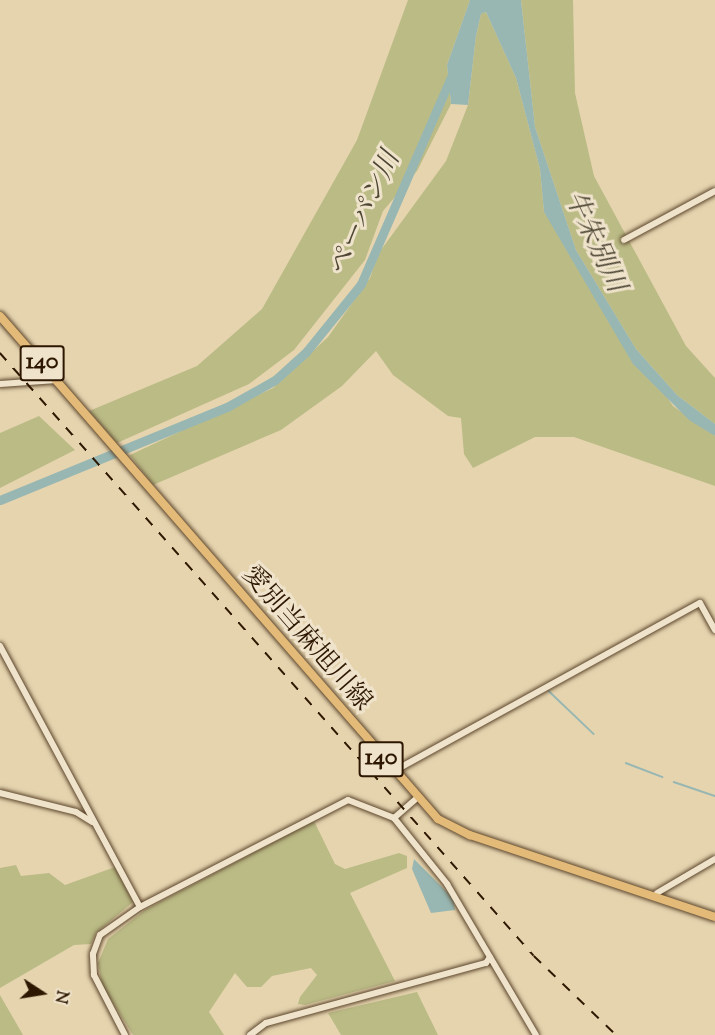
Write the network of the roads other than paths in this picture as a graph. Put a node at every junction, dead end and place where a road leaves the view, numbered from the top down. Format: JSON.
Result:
{"nodes":[{"id":1,"x":715,"y":190,"type":"edge"},
{"id":2,"x":624,"y":240,"type":"dead end"},
{"id":3,"x":0,"y":316,"type":"edge"},
{"id":4,"x":57,"y":380,"type":"junction"},
{"id":5,"x":0,"y":384,"type":"edge"},
{"id":6,"x":715,"y":630,"type":"edge"},
{"id":7,"x":0,"y":646,"type":"edge"},
{"id":8,"x":393,"y":772,"type":"junction"},
{"id":9,"x":0,"y":793,"type":"edge"},
{"id":10,"x":416,"y":799,"type":"junction"},
{"id":11,"x":394,"y":818,"type":"junction"},
{"id":12,"x":92,"y":822,"type":"junction"},
{"id":13,"x":715,"y":859,"type":"edge"},
{"id":14,"x":657,"y":893,"type":"junction"},
{"id":15,"x":140,"y":907,"type":"junction"},
{"id":16,"x":715,"y":917,"type":"edge"},
{"id":17,"x":490,"y":957,"type":"junction"},
{"id":18,"x":125,"y":1035,"type":"edge"},
{"id":19,"x":250,"y":1035,"type":"edge"},
{"id":20,"x":536,"y":1035,"type":"edge"}],
"edges":[{"from":1,"to":2,"type":"street"},
{"from":3,"to":4,"type":"main road","name":"愛別当麻旭川線","number":"140"},
{"from":4,"to":5,"type":"street"},
{"from":4,"to":8,"type":"main road","name":"愛別当麻旭川線","number":"140"},
{"from":6,"to":8,"type":"street"},
{"from":7,"to":12,"type":"street"},
{"from":8,"to":10,"type":"main road","name":"愛別当麻旭川線","number":"140"},
{"from":9,"to":12,"type":"street"},
{"from":10,"to":11,"type":"street"},
{"from":10,"to":14,"type":"main road","name":"愛別当麻旭川線","number":"140"},
{"from":11,"to":15,"type":"street"},
{"from":11,"to":17,"type":"street"},
{"from":12,"to":15,"type":"street"},
{"from":13,"to":14,"type":"street"},
{"from":14,"to":16,"type":"main road","name":"愛別当麻旭川線","number":"140"},
{"from":15,"to":18,"type":"street"},
{"from":17,"to":19,"type":"street"},
{"from":17,"to":20,"type":"street"}]}
